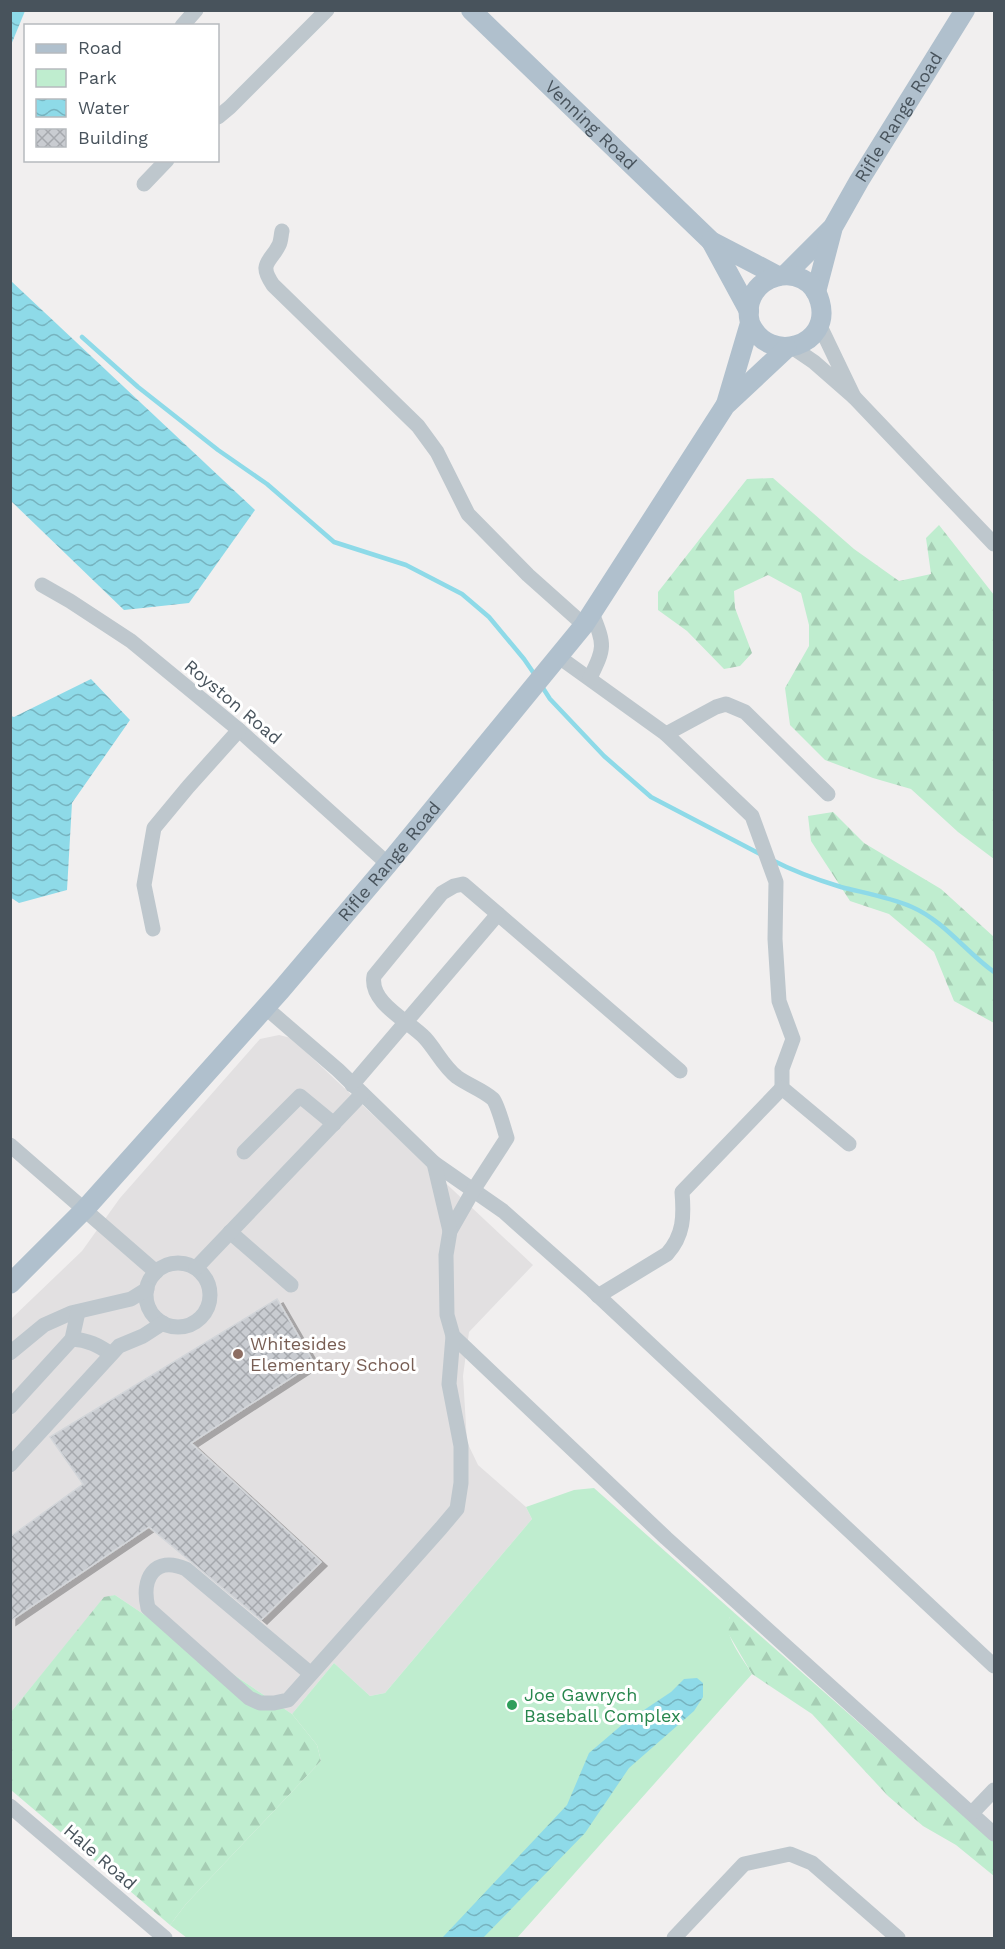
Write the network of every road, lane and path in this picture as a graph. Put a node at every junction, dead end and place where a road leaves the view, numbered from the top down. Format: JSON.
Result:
{"nodes":[{"id":1,"x":196,"y":10,"type":"edge"},
{"id":2,"x":327,"y":10,"type":"edge"},
{"id":3,"x":471,"y":10,"type":"edge"},
{"id":4,"x":965,"y":10,"type":"edge"},
{"id":5,"x":184,"y":24,"type":"edge"},
{"id":6,"x":219,"y":116,"type":"edge"},
{"id":7,"x":165,"y":162,"type":"edge"},
{"id":8,"x":144,"y":184,"type":"dead end"},
{"id":9,"x":833,"y":227,"type":"junction"},
{"id":10,"x":282,"y":231,"type":"dead end"},
{"id":11,"x":711,"y":241,"type":"junction"},
{"id":12,"x":782,"y":276,"type":"junction"},
{"id":13,"x":816,"y":292,"type":"junction"},
{"id":14,"x":750,"y":317,"type":"junction"},
{"id":15,"x":819,"y":324,"type":"junction"},
{"id":16,"x":789,"y":347,"type":"junction"},
{"id":17,"x":854,"y":397,"type":"junction"},
{"id":18,"x":725,"y":406,"type":"junction"},
{"id":19,"x":994,"y":544,"type":"edge"},
{"id":20,"x":42,"y":585,"type":"dead end"},
{"id":21,"x":588,"y":619,"type":"junction"},
{"id":22,"x":559,"y":657,"type":"junction"},
{"id":23,"x":590,"y":678,"type":"junction"},
{"id":24,"x":239,"y":730,"type":"junction"},
{"id":25,"x":666,"y":734,"type":"junction"},
{"id":26,"x":828,"y":794,"type":"dead end"},
{"id":27,"x":388,"y":864,"type":"junction"},
{"id":28,"x":498,"y":914,"type":"junction"},
{"id":29,"x":153,"y":929,"type":"dead end"},
{"id":30,"x":265,"y":1007,"type":"junction"},
{"id":31,"x":405,"y":1023,"type":"junction"},
{"id":32,"x":681,"y":1071,"type":"dead end"},
{"id":33,"x":783,"y":1088,"type":"junction"},
{"id":34,"x":357,"y":1089,"type":"junction"},
{"id":35,"x":334,"y":1124,"type":"junction"},
{"id":36,"x":849,"y":1144,"type":"dead end"},
{"id":37,"x":10,"y":1145,"type":"edge"},
{"id":38,"x":244,"y":1152,"type":"dead end"},
{"id":39,"x":434,"y":1163,"type":"junction"},
{"id":40,"x":474,"y":1189,"type":"junction"},
{"id":41,"x":85,"y":1209,"type":"junction"},
{"id":42,"x":450,"y":1231,"type":"junction"},
{"id":43,"x":230,"y":1232,"type":"junction"},
{"id":44,"x":196,"y":1268,"type":"junction"},
{"id":45,"x":156,"y":1272,"type":"junction"},
{"id":46,"x":10,"y":1284,"type":"edge"},
{"id":47,"x":291,"y":1285,"type":"dead end"},
{"id":48,"x":147,"y":1289,"type":"junction"},
{"id":49,"x":598,"y":1296,"type":"junction"},
{"id":50,"x":78,"y":1312,"type":"junction"},
{"id":51,"x":164,"y":1323,"type":"junction"},
{"id":52,"x":453,"y":1336,"type":"junction"},
{"id":53,"x":72,"y":1339,"type":"junction"},
{"id":54,"x":10,"y":1353,"type":"edge"},
{"id":55,"x":111,"y":1354,"type":"junction"},
{"id":56,"x":10,"y":1407,"type":"edge"},
{"id":57,"x":10,"y":1465,"type":"edge"},
{"id":58,"x":994,"y":1666,"type":"edge"},
{"id":59,"x":311,"y":1674,"type":"junction"},
{"id":60,"x":994,"y":1790,"type":"edge"},
{"id":61,"x":10,"y":1806,"type":"edge"},
{"id":62,"x":972,"y":1813,"type":"junction"},
{"id":63,"x":994,"y":1834,"type":"edge"},
{"id":64,"x":165,"y":1938,"type":"edge"},
{"id":65,"x":674,"y":1938,"type":"edge"},
{"id":66,"x":898,"y":1938,"type":"edge"}],
"edges":[{"from":1,"to":5,"type":"street"},
{"from":2,"to":6,"type":"street"},
{"from":3,"to":11,"type":"main road","name":"Venning Road"},
{"from":4,"to":9,"type":"main road","name":"Rifle Range Road"},
{"from":7,"to":8,"type":"street"},
{"from":9,"to":12,"type":"main road","name":"Rifle Range Road"},
{"from":9,"to":13,"type":"main road","name":"Rifle Range Road"},
{"from":10,"to":21,"type":"street"},
{"from":11,"to":12,"type":"main road","name":"Venning Road"},
{"from":11,"to":14,"type":"main road","name":"Venning Road"},
{"from":12,"to":13,"type":"main road"},
{"from":12,"to":14,"type":"main road"},
{"from":13,"to":15,"type":"main road"},
{"from":14,"to":16,"type":"main road"},
{"from":14,"to":18,"type":"main road","name":"Rifle Range Road"},
{"from":15,"to":16,"type":"main road"},
{"from":15,"to":17,"type":"street"},
{"from":16,"to":17,"type":"street"},
{"from":16,"to":18,"type":"main road","name":"Rifle Range Road"},
{"from":17,"to":19,"type":"street"},
{"from":18,"to":21,"type":"main road","name":"Rifle Range Road"},
{"from":20,"to":24,"type":"street","name":"Royston Road"},
{"from":21,"to":22,"type":"main road","name":"Rifle Range Road"},
{"from":21,"to":23,"type":"street"},
{"from":22,"to":23,"type":"street"},
{"from":22,"to":27,"type":"main road","name":"Rifle Range Road"},
{"from":23,"to":25,"type":"street"},
{"from":24,"to":27,"type":"street","name":"Royston Road"},
{"from":24,"to":29,"type":"street"},
{"from":25,"to":26,"type":"street"},
{"from":25,"to":33,"type":"street"},
{"from":27,"to":30,"type":"main road","name":"Rifle Range Road"},
{"from":28,"to":31,"type":"street"},
{"from":28,"to":31,"type":"street"},
{"from":28,"to":32,"type":"street"},
{"from":30,"to":34,"type":"street"},
{"from":30,"to":41,"type":"main road","name":"Rifle Range Road"},
{"from":31,"to":34,"type":"street"},
{"from":31,"to":40,"type":"street"},
{"from":33,"to":36,"type":"street"},
{"from":33,"to":49,"type":"street"},
{"from":34,"to":35,"type":"street"},
{"from":34,"to":39,"type":"street"},
{"from":35,"to":38,"type":"street"},
{"from":35,"to":43,"type":"street"},
{"from":37,"to":41,"type":"street"},
{"from":39,"to":40,"type":"street"},
{"from":39,"to":42,"type":"street"},
{"from":40,"to":42,"type":"street"},
{"from":40,"to":49,"type":"street"},
{"from":41,"to":45,"type":"street"},
{"from":41,"to":46,"type":"main road","name":"Rifle Range Road"},
{"from":42,"to":52,"type":"street"},
{"from":43,"to":44,"type":"street"},
{"from":43,"to":47,"type":"street"},
{"from":44,"to":45,"type":"street"},
{"from":44,"to":51,"type":"street"},
{"from":45,"to":48,"type":"street"},
{"from":48,"to":50,"type":"street"},
{"from":48,"to":51,"type":"street"},
{"from":49,"to":58,"type":"street"},
{"from":50,"to":53,"type":"street"},
{"from":50,"to":54,"type":"street"},
{"from":51,"to":55,"type":"street"},
{"from":52,"to":59,"type":"street"},
{"from":52,"to":62,"type":"street"},
{"from":53,"to":55,"type":"street"},
{"from":53,"to":56,"type":"street"},
{"from":55,"to":57,"type":"street"},
{"from":59,"to":59,"type":"street"},
{"from":60,"to":62,"type":"street"},
{"from":61,"to":64,"type":"street","name":"Hale Road"},
{"from":62,"to":63,"type":"street"},
{"from":65,"to":66,"type":"street"}]}
